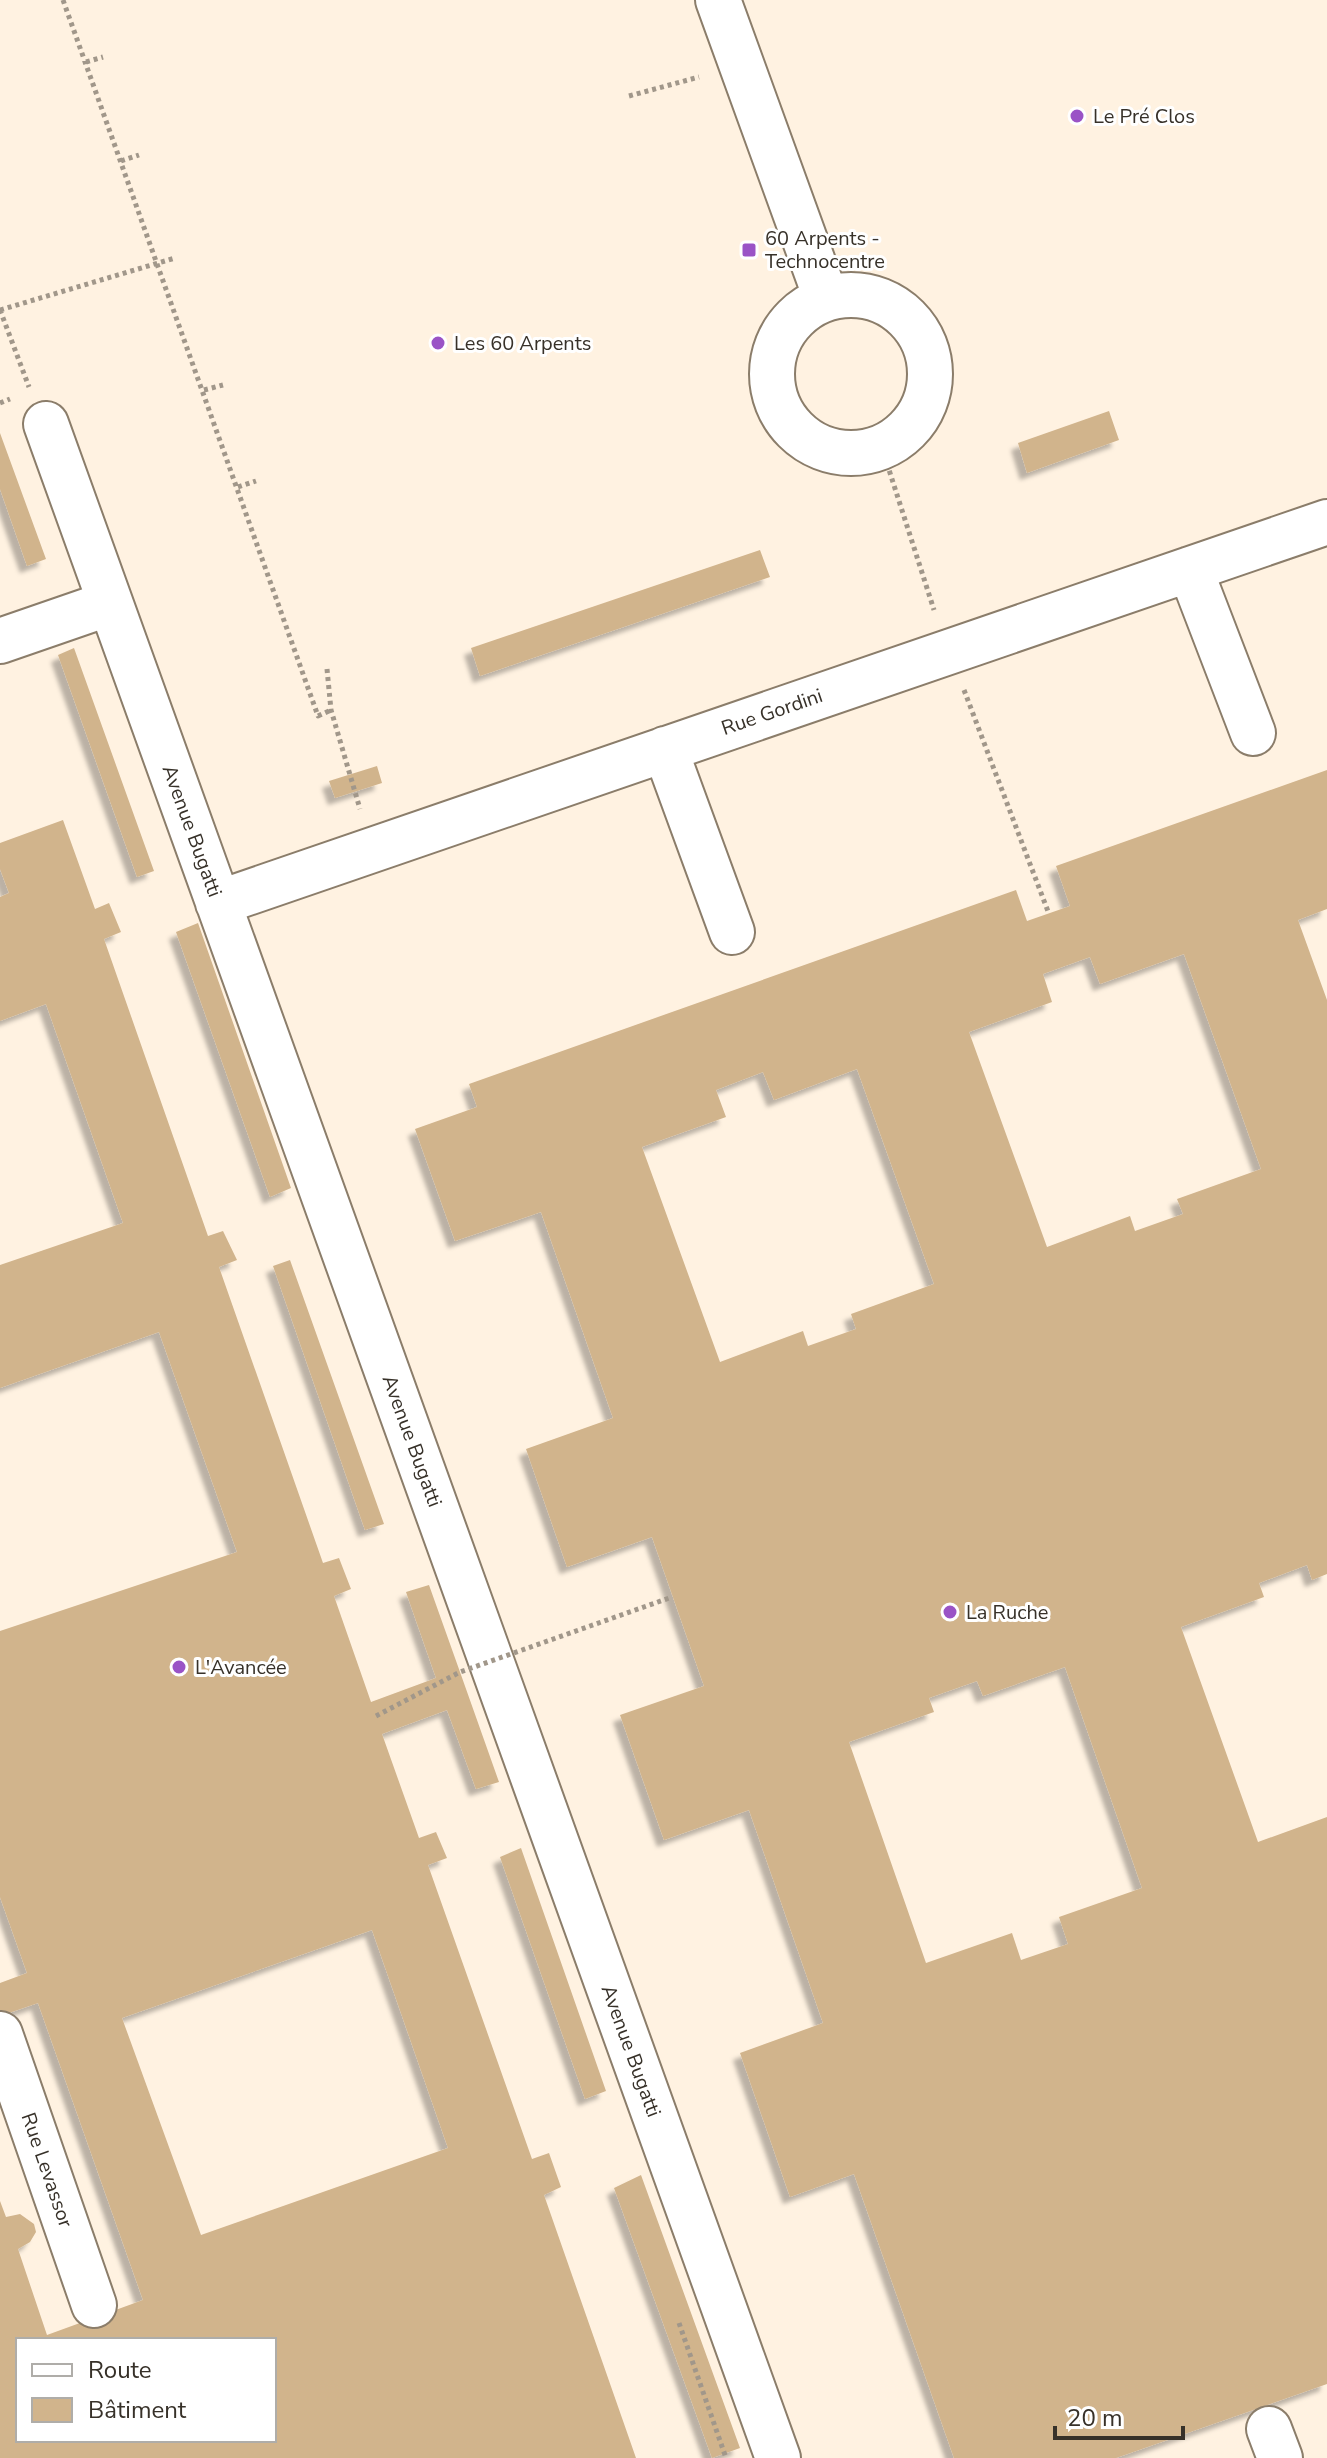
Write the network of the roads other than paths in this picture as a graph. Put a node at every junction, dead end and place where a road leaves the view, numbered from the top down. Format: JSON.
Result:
{"nodes":[{"id":1,"x":718,"y":0,"type":"edge"},
{"id":2,"x":826,"y":298,"type":"dead end"},
{"id":3,"x":38,"y":408,"type":"road end"},
{"id":4,"x":1327,"y":522,"type":"edge"},
{"id":5,"x":1190,"y":569,"type":"junction"},
{"id":6,"x":110,"y":603,"type":"junction"},
{"id":7,"x":0,"y":641,"type":"edge"},
{"id":8,"x":1253,"y":733,"type":"dead end"},
{"id":9,"x":665,"y":749,"type":"junction"},
{"id":10,"x":218,"y":903,"type":"junction"},
{"id":11,"x":732,"y":932,"type":"dead end"},
{"id":12,"x":0,"y":2034,"type":"edge"},
{"id":13,"x":94,"y":2305,"type":"dead end"},
{"id":14,"x":778,"y":2458,"type":"edge"}],
"edges":[{"from":1,"to":2,"type":"lane"},
{"from":3,"to":6,"type":"lane","name":"Avenue Bugatti"},
{"from":4,"to":5,"type":"lane","name":"Rue Gordini"},
{"from":5,"to":8,"type":"lane"},
{"from":5,"to":9,"type":"lane","name":"Rue Gordini"},
{"from":6,"to":7,"type":"lane"},
{"from":6,"to":10,"type":"lane","name":"Avenue Bugatti"},
{"from":9,"to":10,"type":"lane","name":"Rue Gordini"},
{"from":9,"to":11,"type":"lane"},
{"from":10,"to":14,"type":"lane","name":"Avenue Bugatti"},
{"from":12,"to":13,"type":"lane","name":"Rue Levassor"}]}
